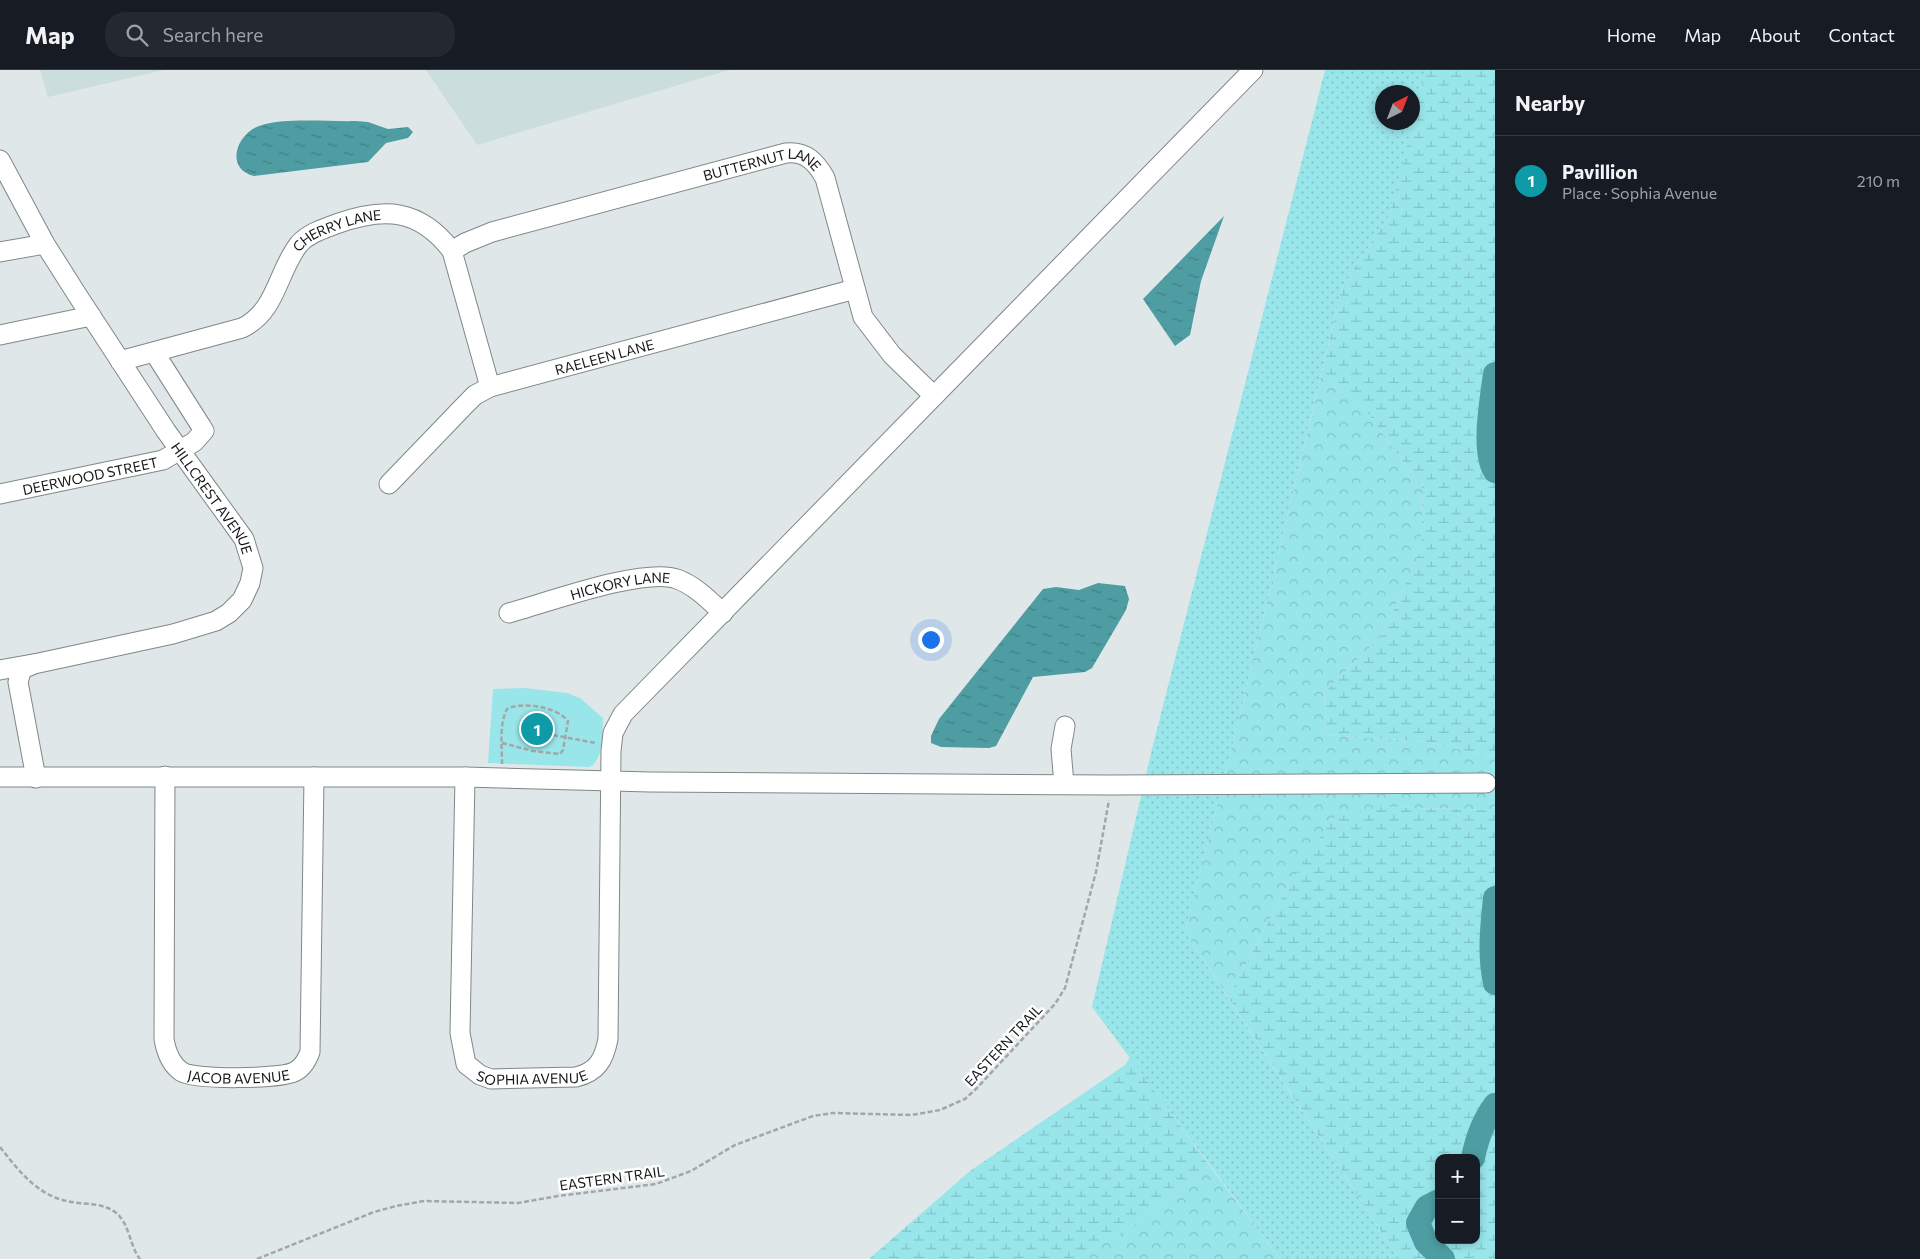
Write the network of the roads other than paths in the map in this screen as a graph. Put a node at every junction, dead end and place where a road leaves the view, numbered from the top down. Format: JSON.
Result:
{"nodes":[{"id":1,"x":1253,"y":70,"type":"edge"},
{"id":2,"x":0,"y":160,"type":"edge"},
{"id":3,"x":45,"y":244,"type":"junction"},
{"id":4,"x":452,"y":251,"type":"junction"},
{"id":5,"x":0,"y":252,"type":"edge"},
{"id":6,"x":855,"y":289,"type":"junction"},
{"id":7,"x":91,"y":316,"type":"junction"},
{"id":8,"x":0,"y":335,"type":"edge"},
{"id":9,"x":154,"y":352,"type":"junction"},
{"id":10,"x":120,"y":361,"type":"junction"},
{"id":11,"x":490,"y":387,"type":"junction"},
{"id":12,"x":934,"y":396,"type":"junction"},
{"id":13,"x":180,"y":452,"type":"junction"},
{"id":14,"x":389,"y":484,"type":"dead end"},
{"id":15,"x":0,"y":494,"type":"edge"},
{"id":16,"x":509,"y":613,"type":"dead end"},
{"id":17,"x":723,"y":613,"type":"junction"},
{"id":18,"x":34,"y":664,"type":"junction"},
{"id":19,"x":0,"y":670,"type":"edge"},
{"id":20,"x":1065,"y":726,"type":"dead end"},
{"id":21,"x":165,"y":776,"type":"junction"},
{"id":22,"x":0,"y":777,"type":"edge"},
{"id":23,"x":314,"y":777,"type":"junction"},
{"id":24,"x":465,"y":777,"type":"junction"},
{"id":25,"x":36,"y":778,"type":"junction"},
{"id":26,"x":610,"y":780,"type":"junction"},
{"id":27,"x":1486,"y":783,"type":"dead end"},
{"id":28,"x":1064,"y":784,"type":"junction"}],
"edges":[{"from":1,"to":12,"type":"street","name":"SOPHIA AVENUE"},
{"from":2,"to":3,"type":"street","name":"HILLCREST AVENUE"},
{"from":3,"to":5,"type":"street"},
{"from":3,"to":7,"type":"street","name":"HILLCREST AVENUE"},
{"from":4,"to":6,"type":"street","name":"BUTTERNUT LANE"},
{"from":4,"to":9,"type":"street","name":"CHERRY LANE"},
{"from":4,"to":11,"type":"street","name":"CHERRY LANE"},
{"from":6,"to":11,"type":"street","name":"RAELEEN LANE"},
{"from":6,"to":12,"type":"street","name":"BUTTERNUT LANE"},
{"from":7,"to":8,"type":"street"},
{"from":7,"to":10,"type":"street","name":"HILLCREST AVENUE"},
{"from":9,"to":10,"type":"street","name":"CHERRY LANE"},
{"from":9,"to":13,"type":"street","name":"DEERWOOD STREET"},
{"from":10,"to":13,"type":"street","name":"HILLCREST AVENUE"},
{"from":11,"to":14,"type":"street","name":"RAELEEN LANE"},
{"from":12,"to":17,"type":"street","name":"SOPHIA AVENUE"},
{"from":13,"to":15,"type":"street","name":"DEERWOOD STREET"},
{"from":13,"to":18,"type":"street","name":"HILLCREST AVENUE"},
{"from":16,"to":17,"type":"street","name":"HICKORY LANE"},
{"from":17,"to":26,"type":"street","name":"SOPHIA AVENUE"},
{"from":18,"to":19,"type":"street","name":"HILLCREST AVENUE"},
{"from":18,"to":25,"type":"street"},
{"from":20,"to":28,"type":"street"},
{"from":21,"to":23,"type":"street"},
{"from":21,"to":23,"type":"street","name":"JACOB AVENUE"},
{"from":21,"to":25,"type":"street"},
{"from":22,"to":25,"type":"street"},
{"from":23,"to":24,"type":"street"},
{"from":24,"to":26,"type":"street"},
{"from":24,"to":26,"type":"street","name":"SOPHIA AVENUE"},
{"from":26,"to":28,"type":"street"},
{"from":27,"to":28,"type":"street"}]}
